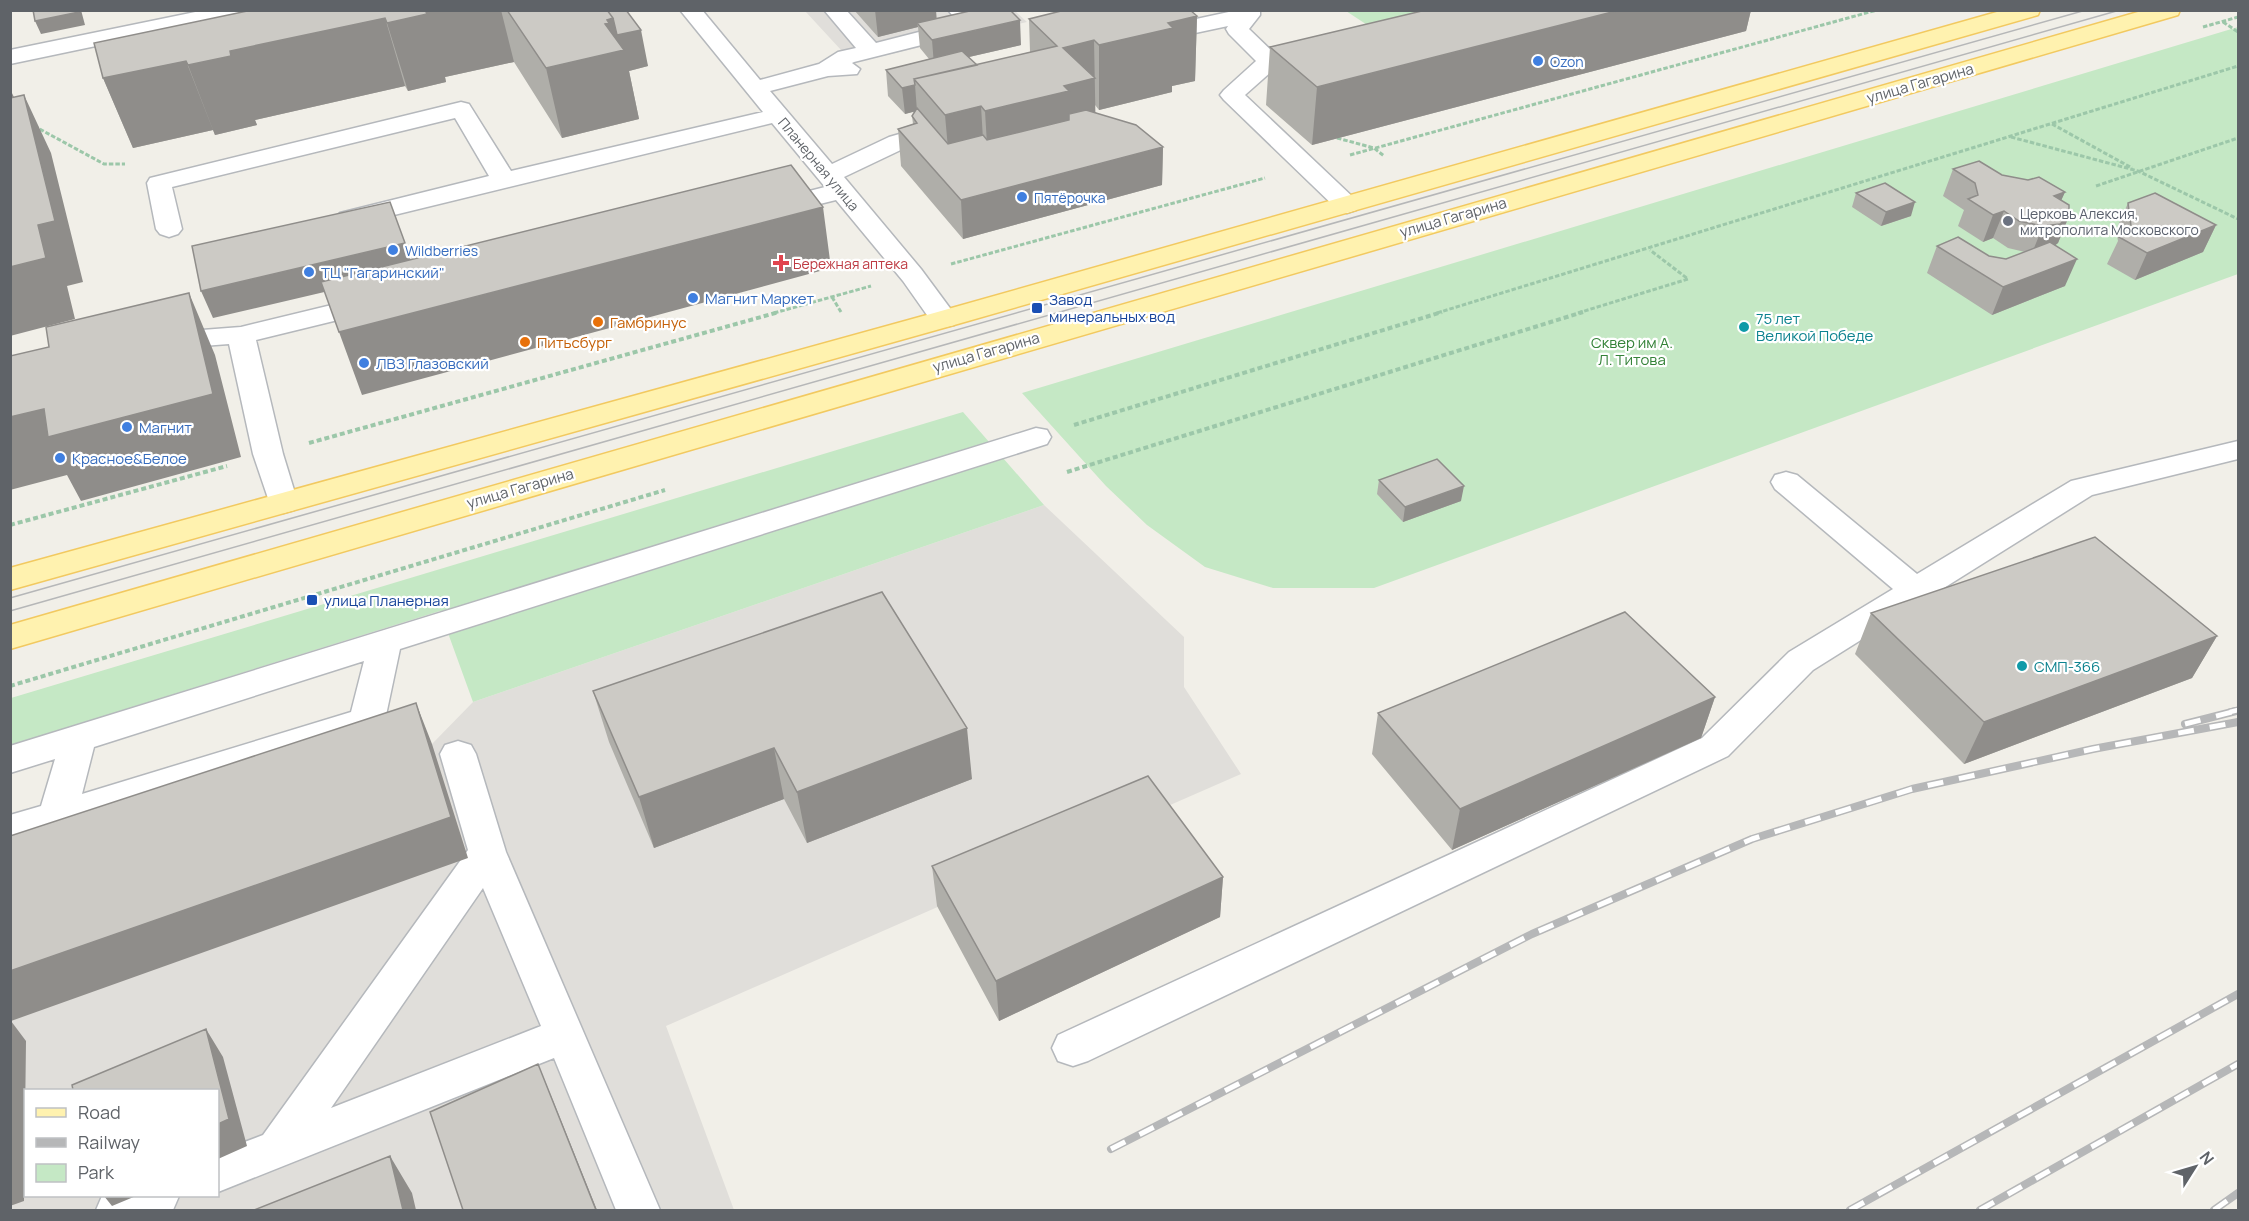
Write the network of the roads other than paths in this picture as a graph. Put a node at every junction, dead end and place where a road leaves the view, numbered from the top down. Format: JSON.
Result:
{"nodes":[{"id":1,"x":239,"y":10,"type":"edge"},
{"id":2,"x":690,"y":10,"type":"edge"},
{"id":3,"x":834,"y":10,"type":"edge"},
{"id":4,"x":958,"y":10,"type":"edge"},
{"id":5,"x":2030,"y":10,"type":"edge"},
{"id":6,"x":2170,"y":10,"type":"edge"},
{"id":7,"x":1249,"y":13,"type":"edge"},
{"id":8,"x":1132,"y":35,"type":"edge"},
{"id":9,"x":871,"y":51,"type":"junction"},
{"id":10,"x":913,"y":54,"type":"dead end"},
{"id":11,"x":10,"y":57,"type":"edge"},
{"id":12,"x":1269,"y":61,"type":"junction"},
{"id":13,"x":1327,"y":67,"type":"edge"},
{"id":14,"x":827,"y":69,"type":"junction"},
{"id":15,"x":755,"y":88,"type":"junction"},
{"id":16,"x":778,"y":115,"type":"junction"},
{"id":17,"x":962,"y":123,"type":"edge"},
{"id":18,"x":503,"y":180,"type":"junction"},
{"id":19,"x":835,"y":183,"type":"junction"},
{"id":20,"x":1347,"y":205,"type":"junction"},
{"id":21,"x":749,"y":213,"type":"edge"},
{"id":22,"x":328,"y":223,"type":"edge"},
{"id":23,"x":169,"y":230,"type":"dead end"},
{"id":24,"x":429,"y":290,"type":"edge"},
{"id":25,"x":944,"y":319,"type":"junction"},
{"id":26,"x":241,"y":335,"type":"junction"},
{"id":27,"x":142,"y":345,"type":"edge"},
{"id":28,"x":972,"y":356,"type":"junction"},
{"id":29,"x":1036,"y":437,"type":"road end"},
{"id":30,"x":2238,"y":450,"type":"edge"},
{"id":31,"x":1786,"y":482,"type":"dead end"},
{"id":32,"x":283,"y":503,"type":"junction"},
{"id":33,"x":10,"y":579,"type":"edge"},
{"id":34,"x":1915,"y":590,"type":"junction"},
{"id":35,"x":10,"y":637,"type":"edge"},
{"id":36,"x":385,"y":642,"type":"junction"},
{"id":37,"x":79,"y":738,"type":"junction"},
{"id":38,"x":458,"y":754,"type":"dead end"},
{"id":39,"x":10,"y":760,"type":"edge"},
{"id":40,"x":57,"y":816,"type":"junction"},
{"id":41,"x":10,"y":830,"type":"edge"},
{"id":42,"x":487,"y":852,"type":"junction"},
{"id":43,"x":565,"y":1035,"type":"junction"},
{"id":44,"x":1073,"y":1048,"type":"dead end"},
{"id":45,"x":278,"y":1149,"type":"junction"},
{"id":46,"x":219,"y":1172,"type":"edge"},
{"id":47,"x":154,"y":1197,"type":"edge"},
{"id":48,"x":118,"y":1210,"type":"edge"},
{"id":49,"x":638,"y":1210,"type":"edge"}],
"edges":[{"from":1,"to":11,"type":"street"},
{"from":2,"to":15,"type":"street","name":"Планерная улица"},
{"from":3,"to":9,"type":"street"},
{"from":4,"to":9,"type":"street"},
{"from":5,"to":20,"type":"main road"},
{"from":6,"to":28,"type":"main road","name":"улица Гагарина"},
{"from":7,"to":8,"type":"street"},
{"from":7,"to":12,"type":"street"},
{"from":9,"to":14,"type":"street"},
{"from":10,"to":14,"type":"street"},
{"from":12,"to":13,"type":"street"},
{"from":12,"to":20,"type":"street"},
{"from":14,"to":15,"type":"street"},
{"from":15,"to":16,"type":"street","name":"Планерная улица"},
{"from":16,"to":18,"type":"street"},
{"from":16,"to":19,"type":"street","name":"Планерная улица"},
{"from":17,"to":19,"type":"street"},
{"from":18,"to":22,"type":"street"},
{"from":18,"to":23,"type":"street"},
{"from":19,"to":21,"type":"street"},
{"from":19,"to":25,"type":"street","name":"Планерная улица"},
{"from":20,"to":25,"type":"main road"},
{"from":24,"to":26,"type":"street"},
{"from":25,"to":28,"type":"main road"},
{"from":25,"to":32,"type":"main road"},
{"from":26,"to":27,"type":"street"},
{"from":26,"to":32,"type":"street"},
{"from":28,"to":35,"type":"main road","name":"улица Гагарина"},
{"from":29,"to":36,"type":"street"},
{"from":30,"to":34,"type":"street"},
{"from":31,"to":34,"type":"street"},
{"from":32,"to":33,"type":"main road"},
{"from":34,"to":44,"type":"street"},
{"from":36,"to":37,"type":"street"},
{"from":36,"to":40,"type":"street"},
{"from":37,"to":39,"type":"street"},
{"from":37,"to":40,"type":"street"},
{"from":38,"to":42,"type":"street"},
{"from":40,"to":41,"type":"street"},
{"from":42,"to":43,"type":"street"},
{"from":42,"to":45,"type":"street"},
{"from":43,"to":45,"type":"street"},
{"from":43,"to":49,"type":"street"},
{"from":45,"to":46,"type":"street"},
{"from":47,"to":48,"type":"street"}]}
